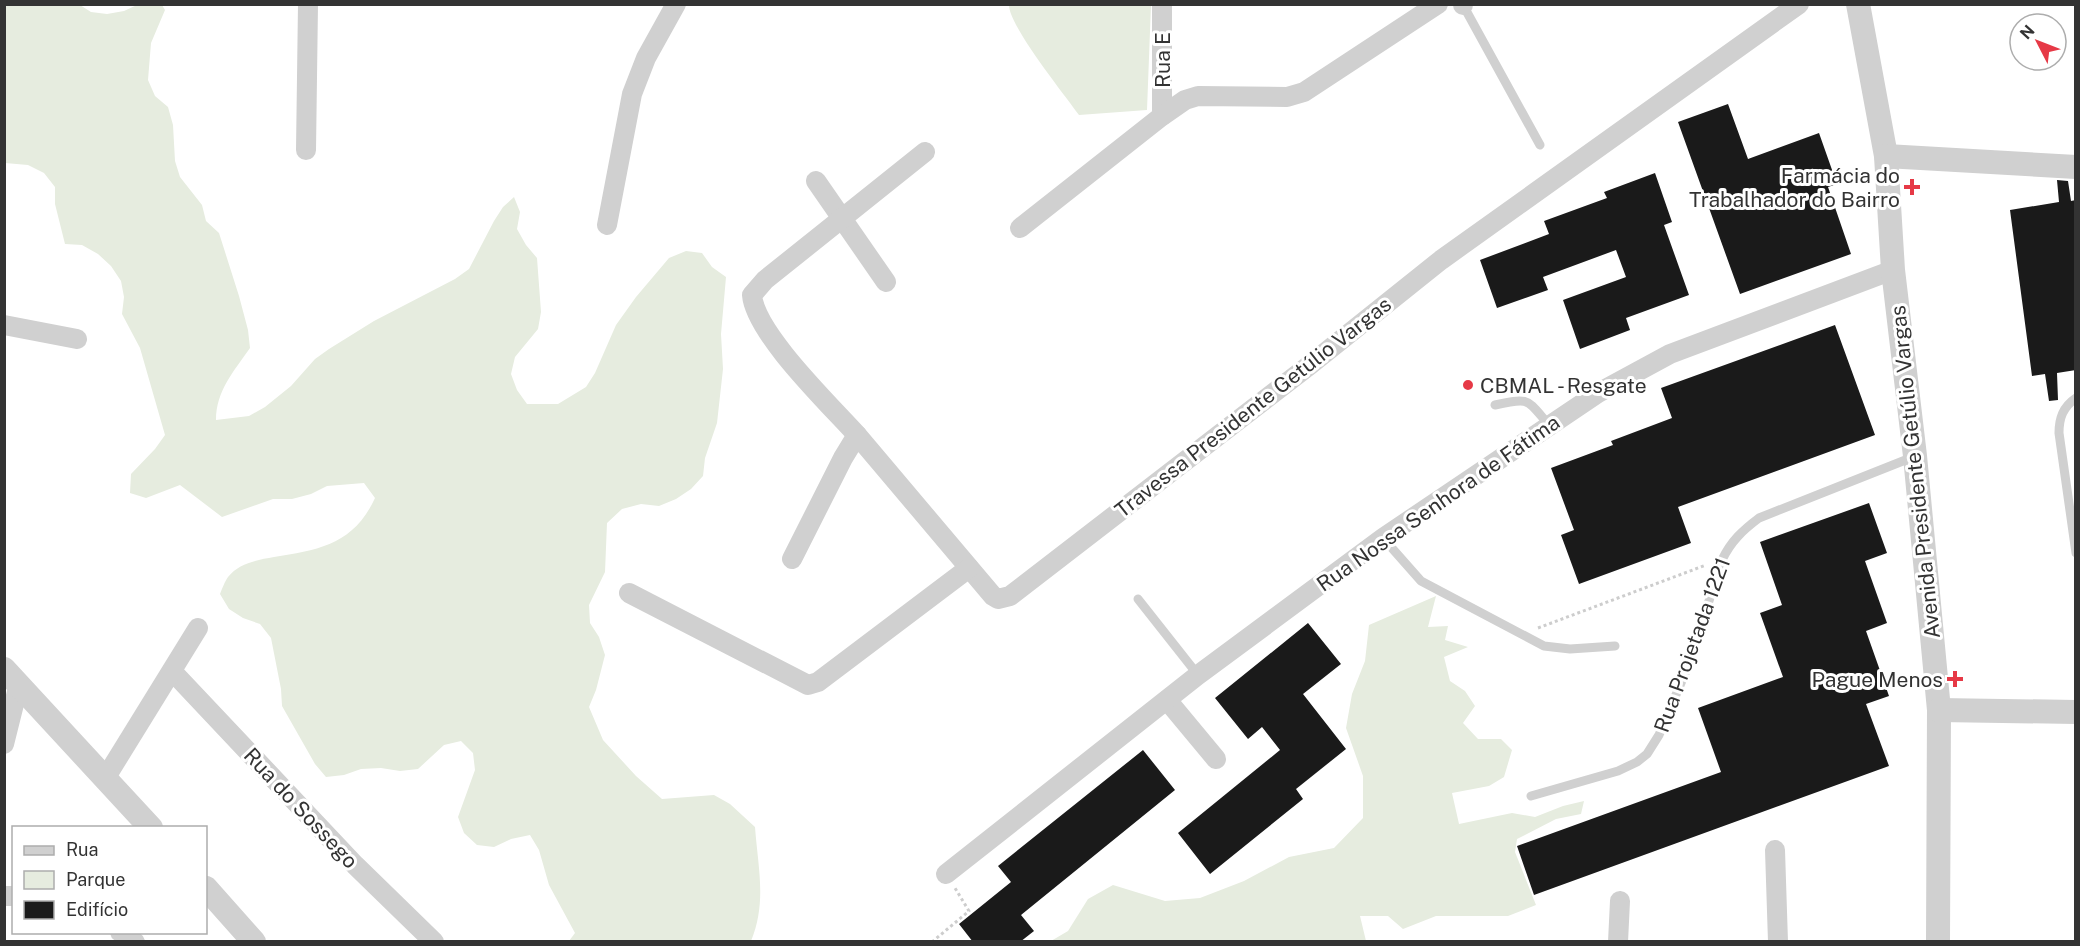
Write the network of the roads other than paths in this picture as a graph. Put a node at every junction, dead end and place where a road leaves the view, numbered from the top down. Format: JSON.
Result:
{"nodes":[{"id":1,"x":308,"y":4,"type":"edge"},
{"id":2,"x":676,"y":4,"type":"edge"},
{"id":3,"x":1162,"y":4,"type":"edge"},
{"id":4,"x":1438,"y":4,"type":"edge"},
{"id":5,"x":1799,"y":4,"type":"edge"},
{"id":6,"x":1858,"y":4,"type":"edge"},
{"id":7,"x":1463,"y":5,"type":"edge"},
{"id":8,"x":1162,"y":116,"type":"junction"},
{"id":9,"x":1540,"y":145,"type":"dead end"},
{"id":10,"x":306,"y":150,"type":"dead end"},
{"id":11,"x":925,"y":152,"type":"dead end"},
{"id":12,"x":1886,"y":156,"type":"junction"},
{"id":13,"x":2076,"y":167,"type":"edge"},
{"id":14,"x":816,"y":181,"type":"dead end"},
{"id":15,"x":842,"y":220,"type":"junction"},
{"id":16,"x":607,"y":225,"type":"dead end"},
{"id":17,"x":1020,"y":228,"type":"dead end"},
{"id":18,"x":1893,"y":270,"type":"junction"},
{"id":19,"x":886,"y":282,"type":"dead end"},
{"id":20,"x":4,"y":325,"type":"edge"},
{"id":21,"x":77,"y":339,"type":"dead end"},
{"id":22,"x":2076,"y":398,"type":"edge"},
{"id":23,"x":1495,"y":405,"type":"dead end"},
{"id":24,"x":1550,"y":426,"type":"junction"},
{"id":25,"x":856,"y":435,"type":"junction"},
{"id":26,"x":1915,"y":456,"type":"junction"},
{"id":27,"x":1383,"y":538,"type":"junction"},
{"id":28,"x":2076,"y":553,"type":"edge"},
{"id":29,"x":792,"y":560,"type":"dead end"},
{"id":30,"x":969,"y":568,"type":"junction"},
{"id":31,"x":629,"y":593,"type":"dead end"},
{"id":32,"x":1138,"y":599,"type":"dead end"},
{"id":33,"x":198,"y":628,"type":"dead end"},
{"id":34,"x":1615,"y":646,"type":"dead end"},
{"id":35,"x":172,"y":671,"type":"junction"},
{"id":36,"x":1198,"y":675,"type":"junction"},
{"id":37,"x":12,"y":676,"type":"edge"},
{"id":38,"x":1167,"y":700,"type":"junction"},
{"id":39,"x":1939,"y":710,"type":"junction"},
{"id":40,"x":2076,"y":712,"type":"edge"},
{"id":41,"x":4,"y":744,"type":"edge"},
{"id":42,"x":1216,"y":759,"type":"dead end"},
{"id":43,"x":106,"y":777,"type":"junction"},
{"id":44,"x":1531,"y":796,"type":"dead end"},
{"id":45,"x":149,"y":826,"type":"edge"},
{"id":46,"x":1775,"y":850,"type":"dead end"},
{"id":47,"x":946,"y":874,"type":"road end"},
{"id":48,"x":207,"y":889,"type":"edge"},
{"id":49,"x":1620,"y":901,"type":"dead end"},
{"id":50,"x":122,"y":934,"type":"edge"},
{"id":51,"x":252,"y":941,"type":"edge"},
{"id":52,"x":135,"y":942,"type":"edge"},
{"id":53,"x":434,"y":942,"type":"edge"},
{"id":54,"x":1618,"y":942,"type":"edge"},
{"id":55,"x":1778,"y":942,"type":"edge"},
{"id":56,"x":1938,"y":942,"type":"edge"}],
"edges":[{"from":1,"to":10,"type":"street"},
{"from":2,"to":16,"type":"street"},
{"from":3,"to":8,"type":"street","name":"Rua E"},
{"from":4,"to":8,"type":"street"},
{"from":5,"to":30,"type":"street","name":"Travessa Presidente Getúlio Vargas"},
{"from":6,"to":12,"type":"street","name":"Avenida Presidente Getúlio Vargas"},
{"from":7,"to":9,"type":"lane"},
{"from":8,"to":17,"type":"street"},
{"from":11,"to":15,"type":"street"},
{"from":12,"to":13,"type":"street"},
{"from":12,"to":18,"type":"street","name":"Avenida Presidente Getúlio Vargas"},
{"from":14,"to":15,"type":"street"},
{"from":15,"to":19,"type":"street"},
{"from":15,"to":25,"type":"street","name":"Travessa Presidente Getúlio Vargas"},
{"from":18,"to":24,"type":"street","name":"Rua Nossa Senhora de Fátima"},
{"from":18,"to":26,"type":"street","name":"Avenida Presidente Getúlio Vargas"},
{"from":20,"to":21,"type":"street"},
{"from":22,"to":28,"type":"lane"},
{"from":23,"to":24,"type":"lane"},
{"from":24,"to":27,"type":"street","name":"Rua Nossa Senhora de Fátima"},
{"from":25,"to":29,"type":"street"},
{"from":25,"to":30,"type":"street","name":"Travessa Presidente Getúlio Vargas"},
{"from":26,"to":39,"type":"street","name":"Avenida Presidente Getúlio Vargas"},
{"from":26,"to":44,"type":"lane","name":"Rua Projetada 1221"},
{"from":27,"to":34,"type":"lane"},
{"from":27,"to":36,"type":"street","name":"Rua Nossa Senhora de Fátima"},
{"from":30,"to":31,"type":"street"},
{"from":32,"to":36,"type":"lane"},
{"from":33,"to":35,"type":"street"},
{"from":35,"to":43,"type":"street"},
{"from":35,"to":53,"type":"street","name":"Rua do Sossego"},
{"from":36,"to":38,"type":"street","name":"Rua Nossa Senhora de Fátima"},
{"from":37,"to":41,"type":"street"},
{"from":37,"to":43,"type":"street"},
{"from":38,"to":42,"type":"street"},
{"from":38,"to":47,"type":"street","name":"Rua Nossa Senhora de Fátima"},
{"from":39,"to":40,"type":"street"},
{"from":39,"to":56,"type":"street","name":"Avenida Presidente Getúlio Vargas"},
{"from":43,"to":45,"type":"street"},
{"from":46,"to":55,"type":"street"},
{"from":48,"to":51,"type":"street"},
{"from":49,"to":54,"type":"street"},
{"from":50,"to":52,"type":"street"}]}
